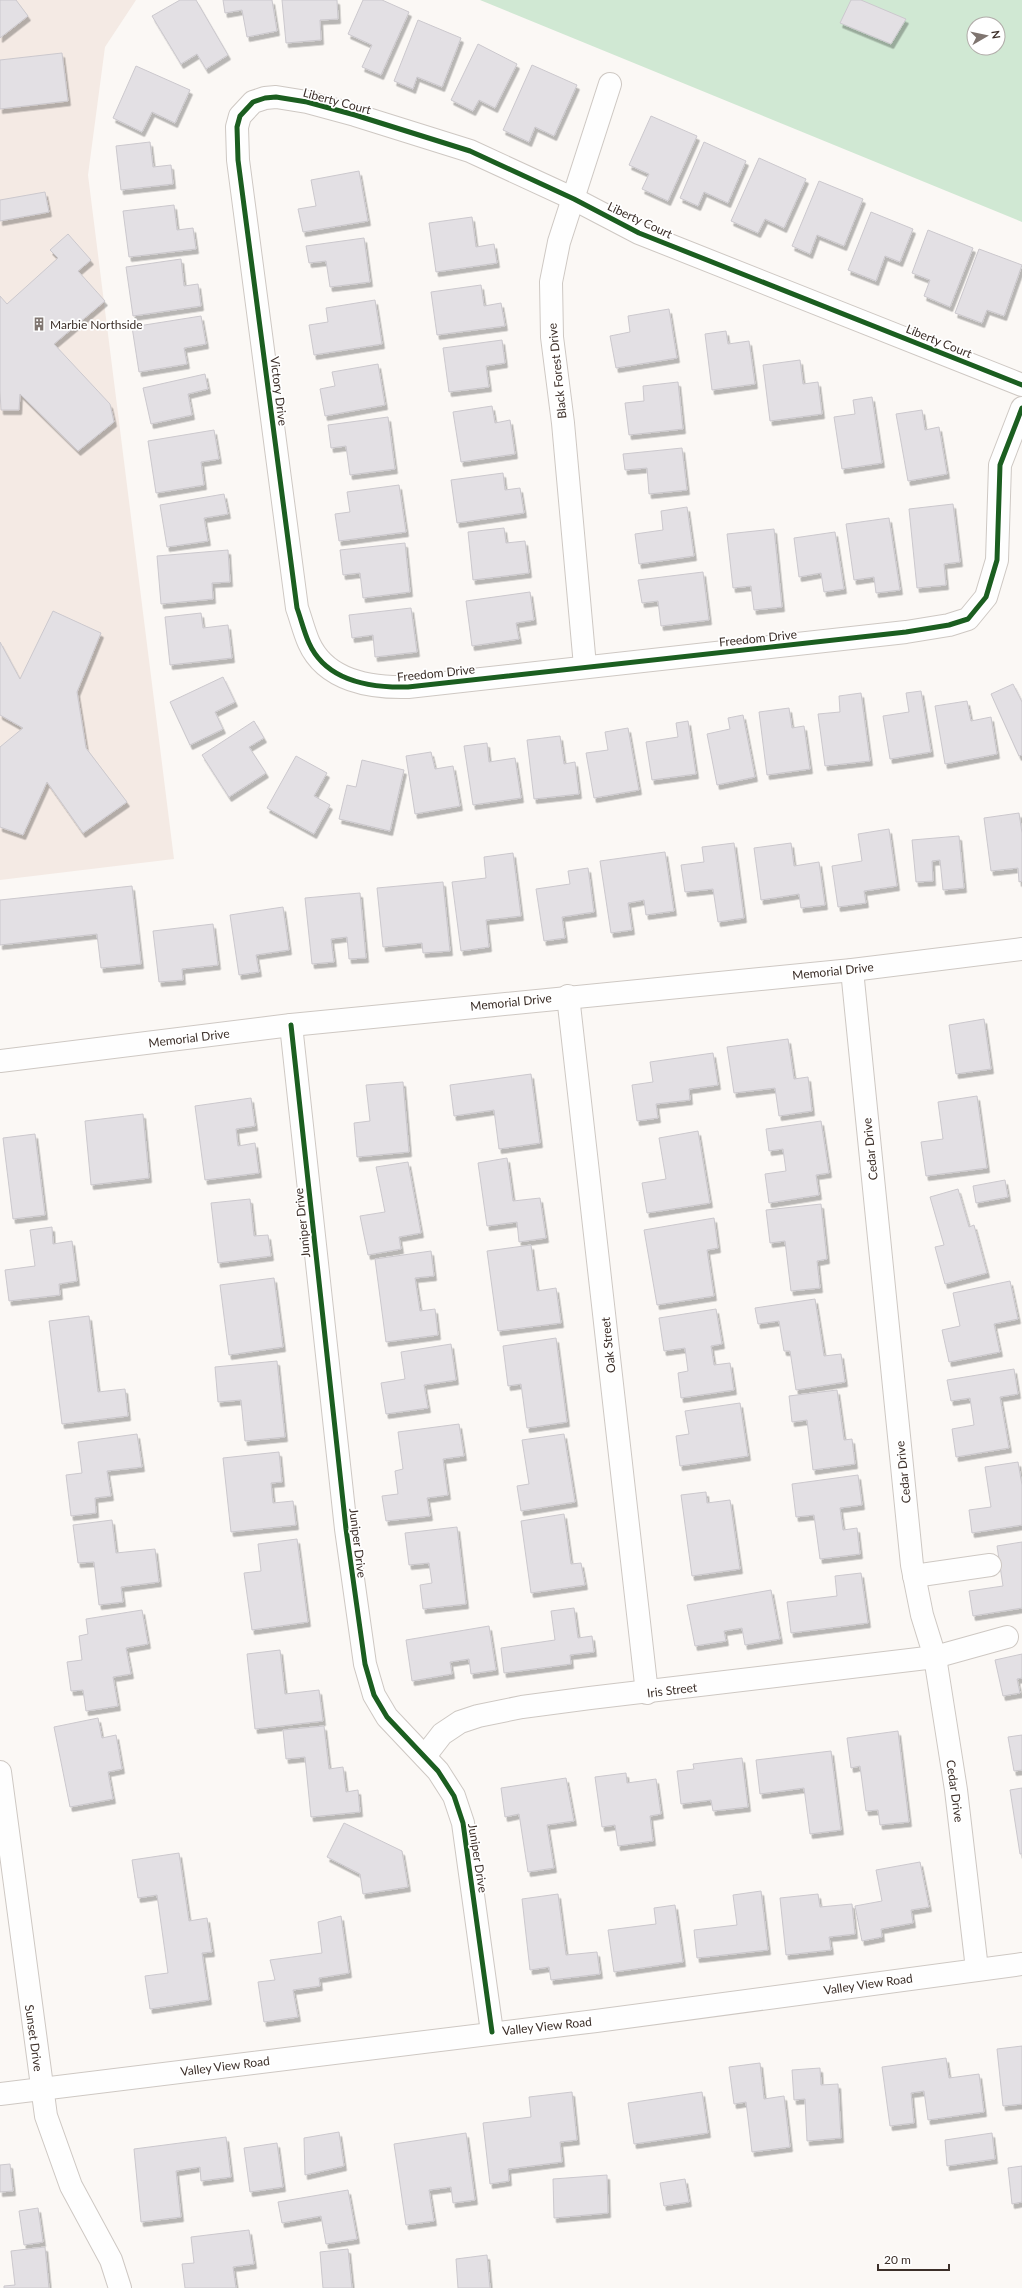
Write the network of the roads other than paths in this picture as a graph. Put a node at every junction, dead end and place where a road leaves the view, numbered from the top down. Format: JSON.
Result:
{"nodes":[{"id":1,"x":610,"y":84,"type":"dead end"},
{"id":2,"x":246,"y":108,"type":"joint"},
{"id":3,"x":574,"y":199,"type":"junction"},
{"id":4,"x":1022,"y":384,"type":"edge"},
{"id":5,"x":1022,"y":408,"type":"edge"},
{"id":6,"x":585,"y":666,"type":"junction"},
{"id":7,"x":331,"y":670,"type":"joint"},
{"id":8,"x":1022,"y":949,"type":"edge"},
{"id":9,"x":852,"y":970,"type":"junction"},
{"id":10,"x":568,"y":996,"type":"junction"},
{"id":11,"x":291,"y":1025,"type":"junction"},
{"id":12,"x":0,"y":1061,"type":"edge"},
{"id":13,"x":990,"y":1565,"type":"dead end"},
{"id":14,"x":914,"y":1576,"type":"junction"},
{"id":15,"x":1007,"y":1638,"type":"dead end"},
{"id":16,"x":935,"y":1658,"type":"junction"},
{"id":17,"x":647,"y":1693,"type":"junction"},
{"id":18,"x":425,"y":1756,"type":"junction"},
{"id":19,"x":0,"y":1772,"type":"edge"},
{"id":20,"x":1022,"y":1964,"type":"edge"},
{"id":21,"x":977,"y":1969,"type":"junction"},
{"id":22,"x":492,"y":2032,"type":"junction"},
{"id":23,"x":41,"y":2090,"type":"junction"},
{"id":24,"x":0,"y":2094,"type":"edge"},
{"id":25,"x":120,"y":2288,"type":"edge"}],
"edges":[{"from":1,"to":3,"type":"street","name":"Black Forest Drive"},
{"from":2,"to":3,"type":"street","name":"Liberty Court"},
{"from":2,"to":7,"type":"street","name":"Victory Drive"},
{"from":3,"to":4,"type":"street","name":"Liberty Court"},
{"from":3,"to":6,"type":"street","name":"Black Forest Drive"},
{"from":5,"to":6,"type":"street","name":"Freedom Drive"},
{"from":6,"to":7,"type":"street","name":"Freedom Drive"},
{"from":8,"to":9,"type":"street","name":"Memorial Drive"},
{"from":9,"to":10,"type":"street","name":"Memorial Drive"},
{"from":9,"to":14,"type":"street","name":"Cedar Drive"},
{"from":10,"to":11,"type":"street","name":"Memorial Drive"},
{"from":10,"to":17,"type":"street","name":"Oak Street"},
{"from":11,"to":12,"type":"street","name":"Memorial Drive"},
{"from":11,"to":18,"type":"street","name":"Juniper Drive"},
{"from":13,"to":14,"type":"street"},
{"from":14,"to":16,"type":"street","name":"Cedar Drive"},
{"from":15,"to":16,"type":"street","name":"Iris Street"},
{"from":16,"to":17,"type":"street","name":"Iris Street"},
{"from":16,"to":21,"type":"street","name":"Cedar Drive"},
{"from":17,"to":18,"type":"street","name":"Iris Street"},
{"from":18,"to":22,"type":"street","name":"Juniper Drive"},
{"from":19,"to":23,"type":"street","name":"Sunset Drive"},
{"from":20,"to":21,"type":"street","name":"Valley View Road"},
{"from":21,"to":22,"type":"street","name":"Valley View Road"},
{"from":22,"to":23,"type":"street","name":"Valley View Road"},
{"from":23,"to":24,"type":"street","name":"Valley View Road"},
{"from":23,"to":25,"type":"street","name":"Sunset Drive"}]}
